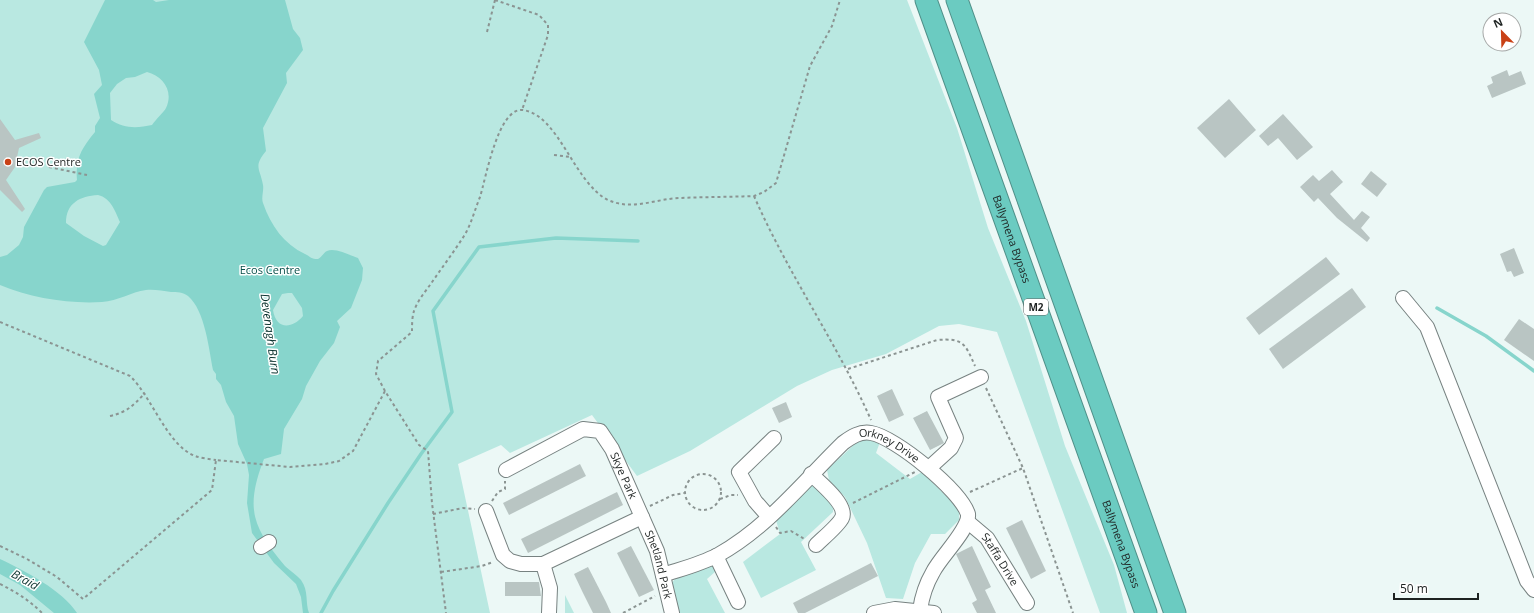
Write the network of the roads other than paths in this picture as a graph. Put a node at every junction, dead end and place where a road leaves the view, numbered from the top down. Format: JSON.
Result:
{"nodes":[{"id":1,"x":926,"y":0,"type":"edge"},
{"id":2,"x":957,"y":0,"type":"edge"},
{"id":3,"x":1403,"y":298,"type":"dead end"},
{"id":4,"x":981,"y":378,"type":"road end"},
{"id":5,"x":774,"y":438,"type":"dead end"},
{"id":6,"x":928,"y":467,"type":"junction"},
{"id":7,"x":506,"y":470,"type":"dead end"},
{"id":8,"x":811,"y":474,"type":"junction"},
{"id":9,"x":486,"y":511,"type":"dead end"},
{"id":10,"x":642,"y":517,"type":"junction"},
{"id":11,"x":769,"y":517,"type":"junction"},
{"id":12,"x":968,"y":522,"type":"junction"},
{"id":13,"x":816,"y":545,"type":"road end"},
{"id":14,"x":716,"y":556,"type":"junction"},
{"id":15,"x":543,"y":564,"type":"junction"},
{"id":16,"x":663,"y":575,"type":"junction"},
{"id":17,"x":1534,"y":590,"type":"edge"},
{"id":18,"x":738,"y":602,"type":"dead end"},
{"id":19,"x":1027,"y":603,"type":"dead end"},
{"id":20,"x":927,"y":612,"type":"edge"},
{"id":21,"x":549,"y":613,"type":"edge"},
{"id":22,"x":672,"y":613,"type":"edge"},
{"id":23,"x":874,"y":613,"type":"edge"},
{"id":24,"x":1146,"y":613,"type":"edge"},
{"id":25,"x":1174,"y":613,"type":"edge"}],
"edges":[{"from":1,"to":24,"type":"highway","name":"Ballymena Bypass","number":"M2"},
{"from":2,"to":25,"type":"highway","number":"M2"},
{"from":3,"to":17,"type":"street"},
{"from":4,"to":6,"type":"street"},
{"from":5,"to":11,"type":"street"},
{"from":6,"to":8,"type":"street","name":"Orkney Drive"},
{"from":6,"to":12,"type":"street","name":"Orkney Drive"},
{"from":7,"to":10,"type":"street","name":"Skye Park"},
{"from":8,"to":11,"type":"street","name":"Orkney Drive"},
{"from":8,"to":13,"type":"street"},
{"from":9,"to":15,"type":"street"},
{"from":10,"to":15,"type":"street"},
{"from":10,"to":16,"type":"street","name":"Shetland Park"},
{"from":11,"to":14,"type":"street","name":"Orkney Drive"},
{"from":12,"to":19,"type":"street","name":"Staffa Drive"},
{"from":12,"to":20,"type":"street"},
{"from":14,"to":16,"type":"street","name":"Orkney Drive"},
{"from":14,"to":18,"type":"street"},
{"from":15,"to":21,"type":"street"},
{"from":16,"to":22,"type":"street","name":"Shetland Park"},
{"from":20,"to":23,"type":"street"}]}
